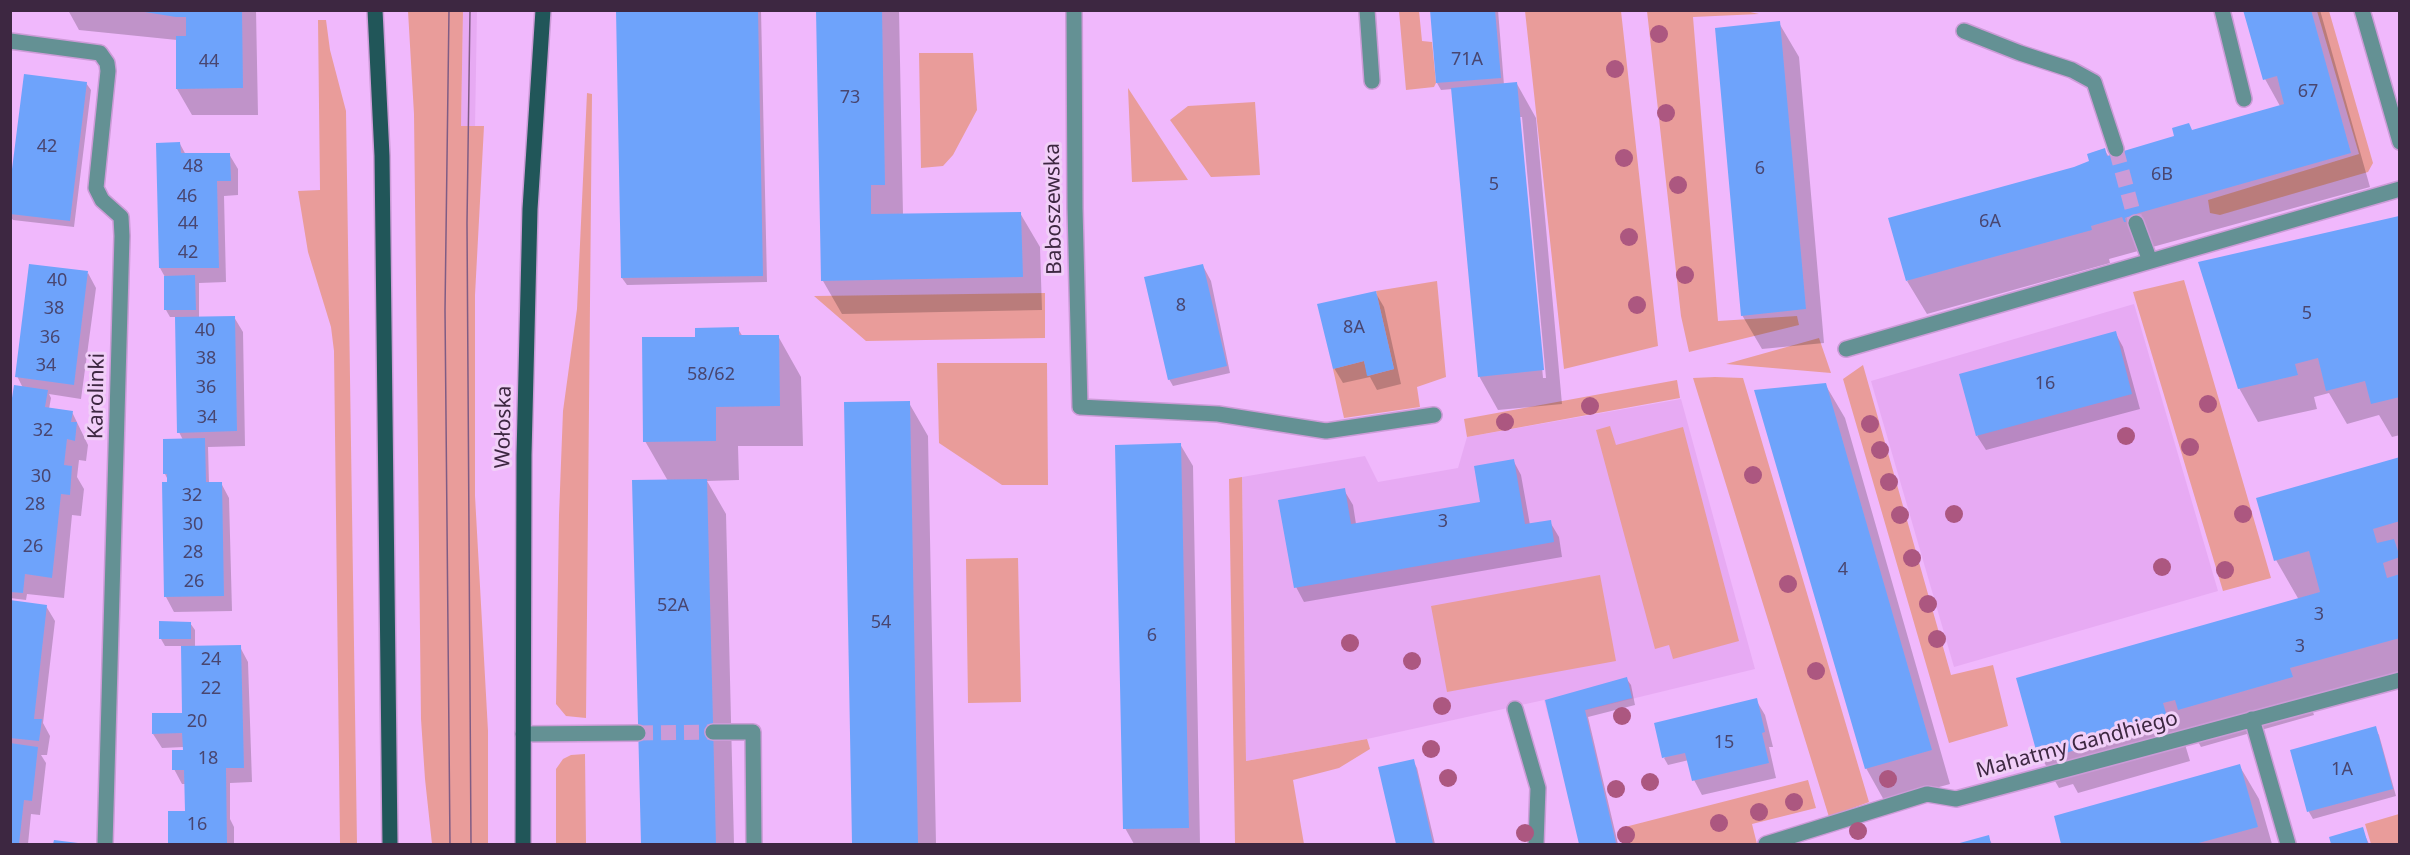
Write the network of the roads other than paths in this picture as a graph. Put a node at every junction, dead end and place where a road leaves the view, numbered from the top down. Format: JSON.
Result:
{"nodes":[{"id":1,"x":375,"y":10,"type":"edge"},
{"id":2,"x":543,"y":10,"type":"edge"},
{"id":3,"x":1074,"y":10,"type":"edge"},
{"id":4,"x":1366,"y":10,"type":"edge"},
{"id":5,"x":2222,"y":10,"type":"edge"},
{"id":6,"x":2362,"y":10,"type":"edge"},
{"id":7,"x":1964,"y":31,"type":"dead end"},
{"id":8,"x":10,"y":41,"type":"edge"},
{"id":9,"x":1372,"y":81,"type":"dead end"},
{"id":10,"x":2244,"y":99,"type":"dead end"},
{"id":11,"x":2400,"y":142,"type":"edge"},
{"id":12,"x":2116,"y":149,"type":"tunnel mouth"},
{"id":13,"x":2400,"y":189,"type":"edge"},
{"id":14,"x":2136,"y":223,"type":"tunnel mouth"},
{"id":15,"x":2150,"y":261,"type":"junction"},
{"id":16,"x":1846,"y":349,"type":"dead end"},
{"id":17,"x":1434,"y":415,"type":"dead end"},
{"id":18,"x":2400,"y":680,"type":"edge"},
{"id":19,"x":1515,"y":709,"type":"dead end"},
{"id":20,"x":2252,"y":719,"type":"junction"},
{"id":21,"x":713,"y":732,"type":"tunnel mouth"},
{"id":22,"x":638,"y":733,"type":"tunnel mouth"},
{"id":23,"x":523,"y":734,"type":"junction"},
{"id":24,"x":105,"y":844,"type":"edge"},
{"id":25,"x":390,"y":844,"type":"edge"},
{"id":26,"x":523,"y":844,"type":"edge"},
{"id":27,"x":754,"y":844,"type":"edge"},
{"id":28,"x":1536,"y":844,"type":"edge"},
{"id":29,"x":1766,"y":844,"type":"edge"},
{"id":30,"x":2288,"y":844,"type":"edge"}],
"edges":[{"from":1,"to":25,"type":"main road"},
{"from":2,"to":23,"type":"main road","name":"Wołoska"},
{"from":3,"to":17,"type":"street","name":"Baboszewska"},
{"from":4,"to":9,"type":"street"},
{"from":5,"to":10,"type":"street"},
{"from":6,"to":11,"type":"street"},
{"from":7,"to":12,"type":"street"},
{"from":8,"to":24,"type":"street","name":"Karolinki"},
{"from":13,"to":15,"type":"street"},
{"from":14,"to":15,"type":"street"},
{"from":15,"to":16,"type":"street"},
{"from":18,"to":20,"type":"street","name":"Mahatmy Gandhiego"},
{"from":19,"to":28,"type":"street"},
{"from":20,"to":29,"type":"street","name":"Mahatmy Gandhiego"},
{"from":20,"to":30,"type":"street"},
{"from":21,"to":27,"type":"street"},
{"from":22,"to":23,"type":"street"},
{"from":23,"to":26,"type":"main road","name":"Wołoska"}]}
